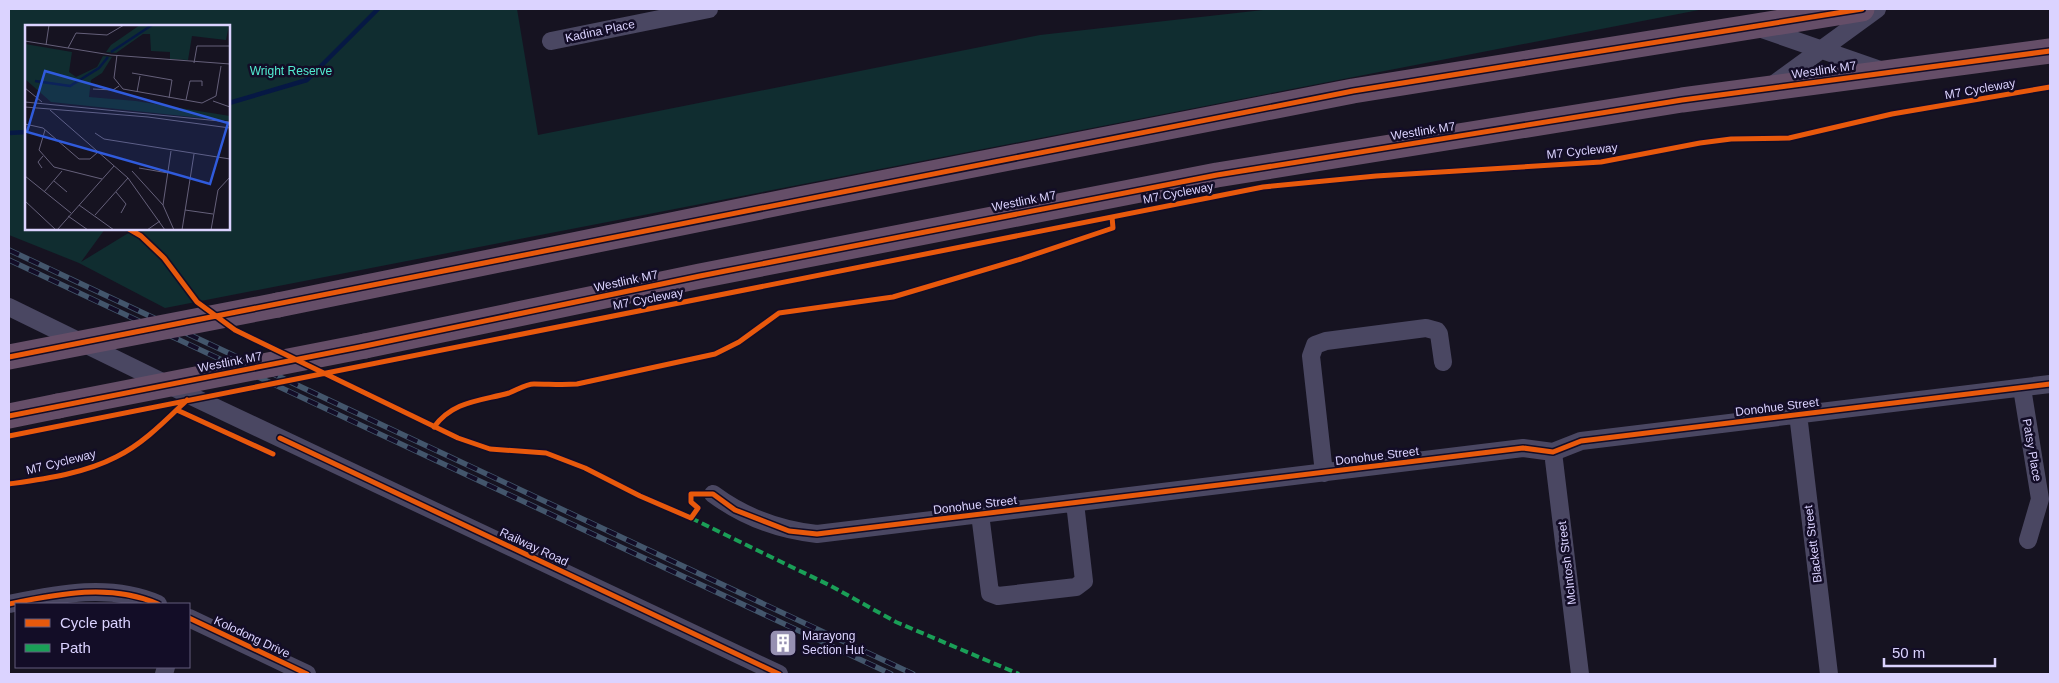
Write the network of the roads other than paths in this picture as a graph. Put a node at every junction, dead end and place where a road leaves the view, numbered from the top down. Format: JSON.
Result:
{"nodes":[{"id":1,"x":709,"y":9,"type":"edge"},
{"id":2,"x":1862,"y":9,"type":"edge"},
{"id":3,"x":1876,"y":9,"type":"edge"},
{"id":4,"x":1753,"y":26,"type":"junction"},
{"id":5,"x":551,"y":41,"type":"dead end"},
{"id":6,"x":1821,"y":50,"type":"junction"},
{"id":7,"x":2050,"y":51,"type":"edge"},
{"id":8,"x":1886,"y":72,"type":"junction"},
{"id":9,"x":1769,"y":88,"type":"junction"},
{"id":10,"x":9,"y":307,"type":"edge"},
{"id":11,"x":9,"y":357,"type":"edge"},
{"id":12,"x":1443,"y":362,"type":"dead end"},
{"id":13,"x":2050,"y":384,"type":"edge"},
{"id":14,"x":2022,"y":388,"type":"junction"},
{"id":15,"x":1798,"y":414,"type":"junction"},
{"id":16,"x":9,"y":416,"type":"edge"},
{"id":17,"x":1553,"y":452,"type":"junction"},
{"id":18,"x":1324,"y":473,"type":"junction"},
{"id":19,"x":713,"y":494,"type":"dead end"},
{"id":20,"x":1075,"y":503,"type":"junction"},
{"id":21,"x":980,"y":514,"type":"junction"},
{"id":22,"x":2028,"y":540,"type":"dead end"},
{"id":23,"x":154,"y":603,"type":"edge"},
{"id":24,"x":9,"y":604,"type":"edge"},
{"id":25,"x":190,"y":618,"type":"edge"},
{"id":26,"x":307,"y":674,"type":"edge"},
{"id":27,"x":778,"y":674,"type":"edge"},
{"id":28,"x":1580,"y":674,"type":"edge"},
{"id":29,"x":1829,"y":674,"type":"edge"}],
"edges":[{"from":1,"to":5,"type":"street","name":"Kadina Place"},
{"from":2,"to":4,"type":"highway"},
{"from":3,"to":6,"type":"street"},
{"from":4,"to":6,"type":"street"},
{"from":4,"to":11,"type":"highway","bridge":true},
{"from":6,"to":8,"type":"street"},
{"from":6,"to":9,"type":"street"},
{"from":7,"to":8,"type":"highway","name":"Westlink M7"},
{"from":8,"to":9,"type":"highway","name":"Westlink M7"},
{"from":9,"to":16,"type":"highway","name":"Westlink M7","bridge":true},
{"from":10,"to":27,"type":"street","name":"Railway Road"},
{"from":12,"to":18,"type":"street"},
{"from":13,"to":14,"type":"street","name":"Donohue Street"},
{"from":14,"to":15,"type":"street","name":"Donohue Street"},
{"from":14,"to":22,"type":"street","name":"Patsy Place"},
{"from":15,"to":17,"type":"street","name":"Donohue Street"},
{"from":15,"to":29,"type":"street","name":"Blackett Street"},
{"from":17,"to":18,"type":"street","name":"Donohue Street"},
{"from":17,"to":28,"type":"street","name":"McIntosh Street"},
{"from":18,"to":20,"type":"street","name":"Donohue Street"},
{"from":19,"to":21,"type":"street","name":"Donohue Street"},
{"from":20,"to":21,"type":"street","name":"Donohue Street"},
{"from":20,"to":21,"type":"street"},
{"from":23,"to":24,"type":"street"},
{"from":25,"to":26,"type":"street","name":"Kolodong Drive"}]}
